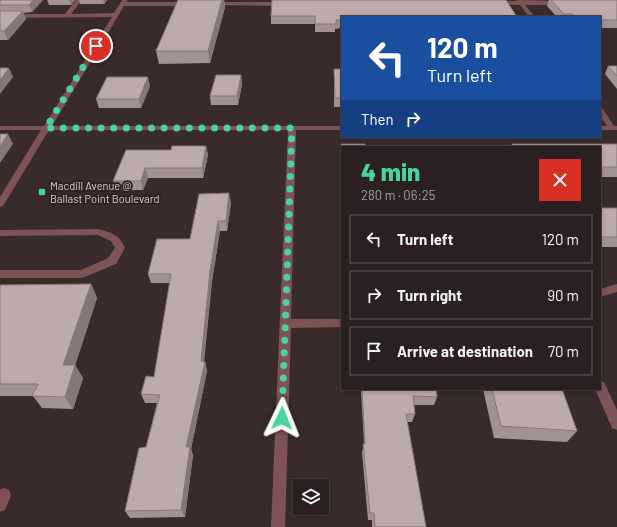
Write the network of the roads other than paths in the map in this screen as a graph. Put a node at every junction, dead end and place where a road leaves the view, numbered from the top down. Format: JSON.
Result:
{"nodes":[{"id":1,"x":79,"y":0,"type":"edge"},
{"id":2,"x":123,"y":2,"type":"edge"},
{"id":3,"x":521,"y":2,"type":"edge"},
{"id":4,"x":490,"y":3,"type":"edge"},
{"id":5,"x":569,"y":3,"type":"edge"},
{"id":6,"x":199,"y":4,"type":"edge"},
{"id":7,"x":207,"y":4,"type":"edge"},
{"id":8,"x":294,"y":4,"type":"edge"},
{"id":9,"x":67,"y":15,"type":"junction"},
{"id":10,"x":115,"y":15,"type":"junction"},
{"id":11,"x":0,"y":16,"type":"edge"},
{"id":12,"x":531,"y":16,"type":"edge"},
{"id":13,"x":601,"y":113,"type":"edge"},
{"id":14,"x":0,"y":128,"type":"edge"},
{"id":15,"x":46,"y":128,"type":"junction"},
{"id":16,"x":292,"y":128,"type":"junction"},
{"id":17,"x":341,"y":128,"type":"edge"},
{"id":18,"x":601,"y":128,"type":"edge"},
{"id":19,"x":614,"y":128,"type":"edge"},
{"id":20,"x":0,"y":204,"type":"edge"},
{"id":21,"x":0,"y":233,"type":"edge"},
{"id":22,"x":0,"y":274,"type":"edge"},
{"id":23,"x":617,"y":288,"type":"edge"},
{"id":24,"x":601,"y":293,"type":"edge"},
{"id":25,"x":285,"y":324,"type":"junction"},
{"id":26,"x":341,"y":324,"type":"edge"},
{"id":27,"x":601,"y":388,"type":"edge"},
{"id":28,"x":617,"y":424,"type":"edge"},
{"id":29,"x":278,"y":527,"type":"edge"}],
"edges":[{"from":1,"to":9,"type":"street"},
{"from":2,"to":6,"type":"street"},
{"from":2,"to":10,"type":"street"},
{"from":3,"to":4,"type":"street"},
{"from":3,"to":5,"type":"street"},
{"from":3,"to":12,"type":"street"},
{"from":7,"to":8,"type":"street"},
{"from":9,"to":10,"type":"street"},
{"from":9,"to":11,"type":"street"},
{"from":10,"to":15,"type":"street"},
{"from":13,"to":19,"type":"street"},
{"from":14,"to":15,"type":"street"},
{"from":15,"to":16,"type":"street"},
{"from":15,"to":20,"type":"street"},
{"from":16,"to":17,"type":"street"},
{"from":16,"to":25,"type":"street"},
{"from":18,"to":19,"type":"street"},
{"from":21,"to":22,"type":"street"},
{"from":23,"to":24,"type":"street"},
{"from":25,"to":26,"type":"street"},
{"from":25,"to":29,"type":"street"},
{"from":27,"to":28,"type":"street"}]}
